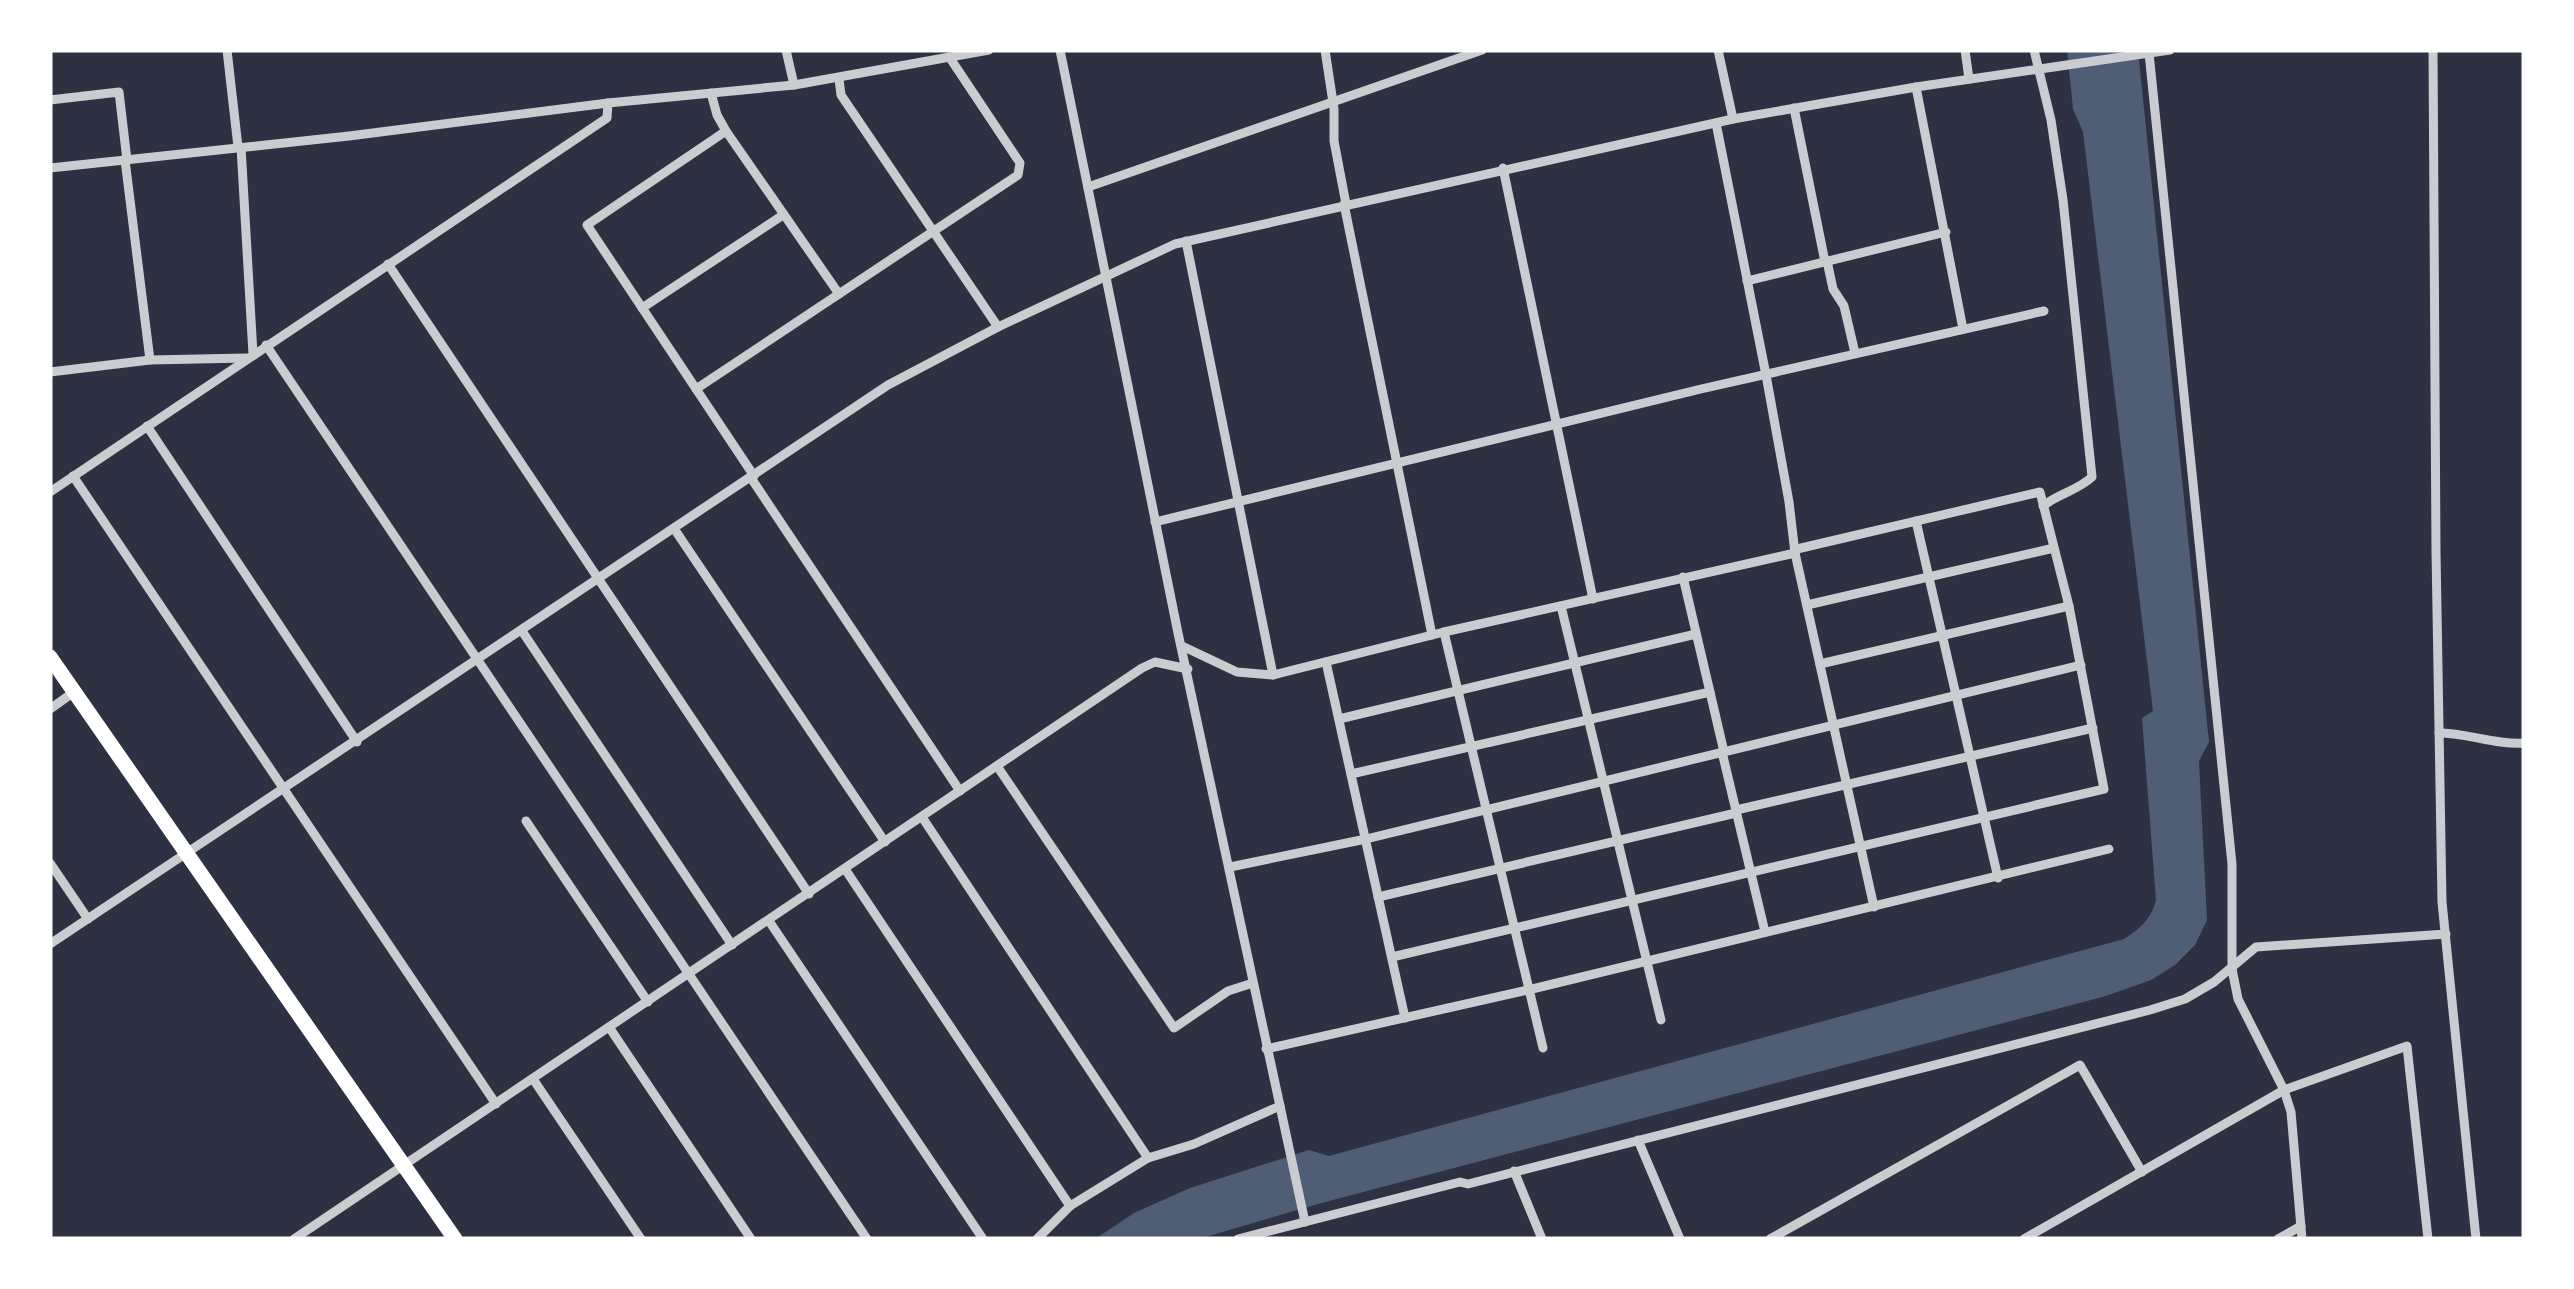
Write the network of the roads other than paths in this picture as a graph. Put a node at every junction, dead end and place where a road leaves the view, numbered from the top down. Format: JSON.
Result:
{"nodes":[{"id":1,"x":227,"y":50,"type":"edge"},
{"id":2,"x":786,"y":50,"type":"edge"},
{"id":3,"x":989,"y":50,"type":"edge"},
{"id":4,"x":1060,"y":50,"type":"edge"},
{"id":5,"x":1325,"y":50,"type":"edge"},
{"id":6,"x":1482,"y":50,"type":"edge"},
{"id":7,"x":1718,"y":50,"type":"edge"},
{"id":8,"x":1965,"y":50,"type":"edge"},
{"id":9,"x":2034,"y":50,"type":"edge"},
{"id":10,"x":2170,"y":50,"type":"edge"},
{"id":11,"x":2432,"y":50,"type":"edge"},
{"id":12,"x":2146,"y":54,"type":"junction"},
{"id":13,"x":950,"y":58,"type":"junction"},
{"id":14,"x":2038,"y":69,"type":"junction"},
{"id":15,"x":839,"y":79,"type":"junction"},
{"id":16,"x":1968,"y":79,"type":"junction"},
{"id":17,"x":794,"y":85,"type":"junction"},
{"id":18,"x":1916,"y":87,"type":"junction"},
{"id":19,"x":711,"y":93,"type":"junction"},
{"id":20,"x":50,"y":100,"type":"edge"},
{"id":21,"x":1334,"y":102,"type":"junction"},
{"id":22,"x":608,"y":103,"type":"junction"},
{"id":23,"x":1794,"y":108,"type":"junction"},
{"id":24,"x":1733,"y":119,"type":"junction"},
{"id":25,"x":1716,"y":123,"type":"junction"},
{"id":26,"x":726,"y":131,"type":"junction"},
{"id":27,"x":240,"y":147,"type":"junction"},
{"id":28,"x":126,"y":160,"type":"junction"},
{"id":29,"x":50,"y":168,"type":"edge"},
{"id":30,"x":1503,"y":168,"type":"junction"},
{"id":31,"x":1088,"y":187,"type":"junction"},
{"id":32,"x":1345,"y":204,"type":"junction"},
{"id":33,"x":783,"y":214,"type":"junction"},
{"id":34,"x":934,"y":231,"type":"junction"},
{"id":35,"x":1946,"y":232,"type":"junction"},
{"id":36,"x":1186,"y":242,"type":"junction"},
{"id":37,"x":1826,"y":261,"type":"junction"},
{"id":38,"x":388,"y":264,"type":"junction"},
{"id":39,"x":1105,"y":276,"type":"junction"},
{"id":40,"x":1747,"y":281,"type":"junction"},
{"id":41,"x":838,"y":294,"type":"junction"},
{"id":42,"x":642,"y":308,"type":"junction"},
{"id":43,"x":2044,"y":311,"type":"dead end"},
{"id":44,"x":998,"y":327,"type":"junction"},
{"id":45,"x":1963,"y":330,"type":"junction"},
{"id":46,"x":266,"y":345,"type":"junction"},
{"id":47,"x":1855,"y":353,"type":"junction"},
{"id":48,"x":250,"y":356,"type":"junction"},
{"id":49,"x":150,"y":360,"type":"junction"},
{"id":50,"x":50,"y":372,"type":"edge"},
{"id":51,"x":1766,"y":375,"type":"junction"},
{"id":52,"x":696,"y":390,"type":"junction"},
{"id":53,"x":1558,"y":424,"type":"junction"},
{"id":54,"x":146,"y":426,"type":"junction"},
{"id":55,"x":1396,"y":463,"type":"junction"},
{"id":56,"x":74,"y":476,"type":"junction"},
{"id":57,"x":753,"y":477,"type":"junction"},
{"id":58,"x":50,"y":492,"type":"edge"},
{"id":59,"x":1239,"y":501,"type":"junction"},
{"id":60,"x":2043,"y":506,"type":"junction"},
{"id":61,"x":1916,"y":521,"type":"junction"},
{"id":62,"x":1155,"y":522,"type":"junction"},
{"id":63,"x":675,"y":530,"type":"junction"},
{"id":64,"x":2054,"y":548,"type":"junction"},
{"id":65,"x":1796,"y":551,"type":"junction"},
{"id":66,"x":1683,"y":578,"type":"junction"},
{"id":67,"x":1929,"y":578,"type":"junction"},
{"id":68,"x":599,"y":581,"type":"junction"},
{"id":69,"x":1593,"y":598,"type":"junction"},
{"id":70,"x":1807,"y":605,"type":"junction"},
{"id":71,"x":1562,"y":606,"type":"junction"},
{"id":72,"x":2069,"y":606,"type":"junction"},
{"id":73,"x":522,"y":631,"type":"junction"},
{"id":74,"x":1444,"y":632,"type":"junction"},
{"id":75,"x":1696,"y":634,"type":"junction"},
{"id":76,"x":1432,"y":635,"type":"junction"},
{"id":77,"x":1942,"y":636,"type":"junction"},
{"id":78,"x":1182,"y":646,"type":"junction"},
{"id":79,"x":50,"y":657,"type":"edge"},
{"id":80,"x":479,"y":660,"type":"junction"},
{"id":81,"x":1326,"y":662,"type":"junction"},
{"id":82,"x":1575,"y":663,"type":"junction"},
{"id":83,"x":1820,"y":664,"type":"junction"},
{"id":84,"x":2081,"y":665,"type":"junction"},
{"id":85,"x":1188,"y":668,"type":"junction"},
{"id":86,"x":1273,"y":674,"type":"junction"},
{"id":87,"x":1458,"y":691,"type":"junction"},
{"id":88,"x":74,"y":692,"type":"junction"},
{"id":89,"x":1710,"y":692,"type":"junction"},
{"id":90,"x":1956,"y":696,"type":"junction"},
{"id":91,"x":50,"y":708,"type":"edge"},
{"id":92,"x":1339,"y":720,"type":"junction"},
{"id":93,"x":1589,"y":720,"type":"junction"},
{"id":94,"x":1834,"y":726,"type":"junction"},
{"id":95,"x":2093,"y":728,"type":"junction"},
{"id":96,"x":2439,"y":733,"type":"junction"},
{"id":97,"x":358,"y":742,"type":"junction"},
{"id":98,"x":2524,"y":743,"type":"edge"},
{"id":99,"x":1471,"y":746,"type":"junction"},
{"id":100,"x":1723,"y":752,"type":"junction"},
{"id":101,"x":1970,"y":758,"type":"junction"},
{"id":102,"x":997,"y":766,"type":"junction"},
{"id":103,"x":1352,"y":774,"type":"junction"},
{"id":104,"x":1604,"y":781,"type":"junction"},
{"id":105,"x":1848,"y":786,"type":"junction"},
{"id":106,"x":284,"y":791,"type":"junction"},
{"id":107,"x":960,"y":791,"type":"junction"},
{"id":108,"x":1485,"y":809,"type":"junction"},
{"id":109,"x":1736,"y":811,"type":"junction"},
{"id":110,"x":1984,"y":817,"type":"junction"},
{"id":111,"x":922,"y":818,"type":"junction"},
{"id":112,"x":526,"y":821,"type":"dead end"},
{"id":113,"x":1366,"y":838,"type":"junction"},
{"id":114,"x":1618,"y":840,"type":"junction"},
{"id":115,"x":885,"y":842,"type":"junction"},
{"id":116,"x":1861,"y":845,"type":"junction"},
{"id":117,"x":2109,"y":849,"type":"dead end"},
{"id":118,"x":187,"y":855,"type":"junction"},
{"id":119,"x":50,"y":863,"type":"edge"},
{"id":120,"x":1230,"y":867,"type":"junction"},
{"id":121,"x":1499,"y":868,"type":"junction"},
{"id":122,"x":845,"y":869,"type":"junction"},
{"id":123,"x":1750,"y":872,"type":"junction"},
{"id":124,"x":1998,"y":878,"type":"junction"},
{"id":125,"x":809,"y":894,"type":"junction"},
{"id":126,"x":1378,"y":897,"type":"junction"},
{"id":127,"x":1632,"y":898,"type":"junction"},
{"id":128,"x":1874,"y":908,"type":"junction"},
{"id":129,"x":88,"y":919,"type":"junction"},
{"id":130,"x":769,"y":921,"type":"junction"},
{"id":131,"x":1512,"y":926,"type":"junction"},
{"id":132,"x":1765,"y":932,"type":"junction"},
{"id":133,"x":2446,"y":934,"type":"junction"},
{"id":134,"x":50,"y":944,"type":"edge"},
{"id":135,"x":732,"y":946,"type":"junction"},
{"id":136,"x":1392,"y":956,"type":"junction"},
{"id":137,"x":1647,"y":961,"type":"junction"},
{"id":138,"x":2232,"y":968,"type":"junction"},
{"id":139,"x":689,"y":974,"type":"junction"},
{"id":140,"x":1252,"y":983,"type":"junction"},
{"id":141,"x":1528,"y":990,"type":"junction"},
{"id":142,"x":648,"y":1002,"type":"junction"},
{"id":143,"x":1405,"y":1018,"type":"junction"},
{"id":144,"x":1661,"y":1020,"type":"dead end"},
{"id":145,"x":609,"y":1027,"type":"junction"},
{"id":146,"x":1543,"y":1048,"type":"dead end"},
{"id":147,"x":1266,"y":1049,"type":"junction"},
{"id":148,"x":533,"y":1079,"type":"junction"},
{"id":149,"x":2284,"y":1090,"type":"junction"},
{"id":150,"x":496,"y":1104,"type":"junction"},
{"id":151,"x":1280,"y":1106,"type":"junction"},
{"id":152,"x":1638,"y":1140,"type":"junction"},
{"id":153,"x":1148,"y":1158,"type":"junction"},
{"id":154,"x":405,"y":1164,"type":"junction"},
{"id":155,"x":1514,"y":1171,"type":"junction"},
{"id":156,"x":2142,"y":1172,"type":"junction"},
{"id":157,"x":1070,"y":1206,"type":"junction"},
{"id":158,"x":1304,"y":1219,"type":"junction"},
{"id":159,"x":2301,"y":1226,"type":"junction"},
{"id":160,"x":307,"y":1235,"type":"edge"},
{"id":161,"x":294,"y":1239,"type":"edge"},
{"id":162,"x":455,"y":1239,"type":"edge"},
{"id":163,"x":641,"y":1239,"type":"edge"},
{"id":164,"x":751,"y":1239,"type":"edge"},
{"id":165,"x":867,"y":1239,"type":"edge"},
{"id":166,"x":983,"y":1239,"type":"edge"},
{"id":167,"x":1037,"y":1239,"type":"edge"},
{"id":168,"x":1238,"y":1239,"type":"edge"},
{"id":169,"x":1542,"y":1239,"type":"edge"},
{"id":170,"x":1680,"y":1239,"type":"edge"},
{"id":171,"x":1770,"y":1239,"type":"edge"},
{"id":172,"x":2024,"y":1239,"type":"edge"},
{"id":173,"x":2278,"y":1239,"type":"edge"},
{"id":174,"x":2302,"y":1239,"type":"edge"},
{"id":175,"x":2428,"y":1239,"type":"edge"},
{"id":176,"x":2476,"y":1239,"type":"edge"}],
"edges":[{"from":1,"to":27,"type":"street"},
{"from":2,"to":17,"type":"street"},
{"from":3,"to":13,"type":"street"},
{"from":4,"to":31,"type":"street"},
{"from":5,"to":21,"type":"street"},
{"from":6,"to":21,"type":"street"},
{"from":7,"to":24,"type":"street"},
{"from":8,"to":16,"type":"street"},
{"from":9,"to":14,"type":"street"},
{"from":10,"to":12,"type":"street"},
{"from":11,"to":96,"type":"street"},
{"from":12,"to":14,"type":"street"},
{"from":12,"to":138,"type":"street"},
{"from":13,"to":15,"type":"street"},
{"from":13,"to":34,"type":"street"},
{"from":14,"to":16,"type":"street"},
{"from":14,"to":60,"type":"street"},
{"from":15,"to":17,"type":"street"},
{"from":15,"to":34,"type":"street"},
{"from":16,"to":18,"type":"street"},
{"from":17,"to":19,"type":"street"},
{"from":18,"to":23,"type":"street"},
{"from":18,"to":35,"type":"street"},
{"from":19,"to":22,"type":"street"},
{"from":19,"to":26,"type":"street"},
{"from":20,"to":28,"type":"street"},
{"from":21,"to":31,"type":"street"},
{"from":21,"to":32,"type":"street"},
{"from":22,"to":27,"type":"street"},
{"from":22,"to":38,"type":"street"},
{"from":23,"to":24,"type":"street"},
{"from":23,"to":37,"type":"street"},
{"from":24,"to":25,"type":"street"},
{"from":25,"to":30,"type":"street"},
{"from":25,"to":40,"type":"street"},
{"from":26,"to":33,"type":"street"},
{"from":26,"to":42,"type":"street"},
{"from":27,"to":28,"type":"street"},
{"from":27,"to":48,"type":"street"},
{"from":28,"to":29,"type":"street"},
{"from":28,"to":49,"type":"street"},
{"from":30,"to":32,"type":"street"},
{"from":30,"to":53,"type":"street"},
{"from":31,"to":39,"type":"street"},
{"from":32,"to":36,"type":"street"},
{"from":32,"to":55,"type":"street"},
{"from":33,"to":41,"type":"street"},
{"from":33,"to":42,"type":"street"},
{"from":34,"to":41,"type":"street"},
{"from":34,"to":44,"type":"street"},
{"from":35,"to":37,"type":"street"},
{"from":35,"to":45,"type":"street"},
{"from":36,"to":39,"type":"street"},
{"from":36,"to":59,"type":"street"},
{"from":37,"to":40,"type":"street"},
{"from":37,"to":47,"type":"street"},
{"from":38,"to":46,"type":"street"},
{"from":38,"to":68,"type":"street"},
{"from":39,"to":44,"type":"street"},
{"from":39,"to":62,"type":"street"},
{"from":40,"to":51,"type":"street"},
{"from":41,"to":52,"type":"street"},
{"from":42,"to":52,"type":"street"},
{"from":43,"to":45,"type":"street"},
{"from":44,"to":57,"type":"street"},
{"from":45,"to":47,"type":"street"},
{"from":46,"to":48,"type":"street"},
{"from":46,"to":80,"type":"street"},
{"from":47,"to":51,"type":"street"},
{"from":48,"to":49,"type":"street"},
{"from":48,"to":54,"type":"street"},
{"from":49,"to":50,"type":"street"},
{"from":51,"to":53,"type":"street"},
{"from":51,"to":65,"type":"street"},
{"from":52,"to":57,"type":"street"},
{"from":53,"to":55,"type":"street"},
{"from":53,"to":69,"type":"street"},
{"from":54,"to":56,"type":"street"},
{"from":54,"to":97,"type":"street"},
{"from":55,"to":59,"type":"street"},
{"from":55,"to":76,"type":"street"},
{"from":56,"to":58,"type":"street"},
{"from":56,"to":106,"type":"street"},
{"from":57,"to":63,"type":"street"},
{"from":57,"to":107,"type":"street"},
{"from":59,"to":62,"type":"street"},
{"from":59,"to":86,"type":"street"},
{"from":60,"to":61,"type":"street"},
{"from":60,"to":64,"type":"street"},
{"from":61,"to":65,"type":"street"},
{"from":61,"to":67,"type":"street"},
{"from":62,"to":78,"type":"street"},
{"from":63,"to":68,"type":"street"},
{"from":63,"to":115,"type":"street"},
{"from":64,"to":67,"type":"street"},
{"from":64,"to":72,"type":"street"},
{"from":65,"to":66,"type":"street"},
{"from":65,"to":70,"type":"street"},
{"from":66,"to":69,"type":"street"},
{"from":66,"to":75,"type":"street"},
{"from":67,"to":70,"type":"street"},
{"from":67,"to":77,"type":"street"},
{"from":68,"to":73,"type":"street"},
{"from":68,"to":125,"type":"street"},
{"from":69,"to":71,"type":"street"},
{"from":70,"to":83,"type":"street"},
{"from":71,"to":74,"type":"street"},
{"from":71,"to":82,"type":"street"},
{"from":72,"to":77,"type":"street"},
{"from":72,"to":84,"type":"street"},
{"from":73,"to":80,"type":"street"},
{"from":73,"to":135,"type":"street"},
{"from":74,"to":76,"type":"street"},
{"from":74,"to":87,"type":"street"},
{"from":75,"to":82,"type":"street"},
{"from":75,"to":89,"type":"street"},
{"from":76,"to":81,"type":"street"},
{"from":77,"to":83,"type":"street"},
{"from":77,"to":90,"type":"street"},
{"from":78,"to":85,"type":"street"},
{"from":78,"to":86,"type":"street"},
{"from":79,"to":88,"type":"main road"},
{"from":80,"to":97,"type":"street"},
{"from":80,"to":139,"type":"street"},
{"from":81,"to":86,"type":"street"},
{"from":81,"to":92,"type":"street"},
{"from":82,"to":87,"type":"street"},
{"from":82,"to":93,"type":"street"},
{"from":83,"to":94,"type":"street"},
{"from":84,"to":90,"type":"street"},
{"from":84,"to":95,"type":"street"},
{"from":85,"to":102,"type":"street"},
{"from":85,"to":120,"type":"street"},
{"from":87,"to":92,"type":"street"},
{"from":87,"to":99,"type":"street"},
{"from":88,"to":91,"type":"street"},
{"from":88,"to":118,"type":"main road"},
{"from":89,"to":93,"type":"street"},
{"from":89,"to":100,"type":"street"},
{"from":90,"to":94,"type":"street"},
{"from":90,"to":101,"type":"street"},
{"from":92,"to":103,"type":"street"},
{"from":93,"to":99,"type":"street"},
{"from":93,"to":104,"type":"street"},
{"from":94,"to":100,"type":"street"},
{"from":94,"to":105,"type":"street"},
{"from":95,"to":101,"type":"street"},
{"from":95,"to":110,"type":"street"},
{"from":96,"to":98,"type":"street"},
{"from":96,"to":133,"type":"street"},
{"from":97,"to":106,"type":"street"},
{"from":99,"to":103,"type":"street"},
{"from":99,"to":108,"type":"street"},
{"from":100,"to":104,"type":"street"},
{"from":100,"to":109,"type":"street"},
{"from":101,"to":105,"type":"street"},
{"from":101,"to":110,"type":"street"},
{"from":102,"to":107,"type":"street"},
{"from":102,"to":140,"type":"street"},
{"from":103,"to":113,"type":"street"},
{"from":104,"to":108,"type":"street"},
{"from":104,"to":114,"type":"street"},
{"from":105,"to":109,"type":"street"},
{"from":105,"to":116,"type":"street"},
{"from":106,"to":118,"type":"street"},
{"from":106,"to":150,"type":"street"},
{"from":107,"to":111,"type":"street"},
{"from":108,"to":113,"type":"street"},
{"from":108,"to":121,"type":"street"},
{"from":109,"to":114,"type":"street"},
{"from":109,"to":123,"type":"street"},
{"from":110,"to":116,"type":"street"},
{"from":110,"to":124,"type":"street"},
{"from":111,"to":115,"type":"street"},
{"from":111,"to":153,"type":"street"},
{"from":112,"to":142,"type":"street"},
{"from":113,"to":120,"type":"street"},
{"from":113,"to":126,"type":"street"},
{"from":114,"to":121,"type":"street"},
{"from":114,"to":127,"type":"street"},
{"from":115,"to":122,"type":"street"},
{"from":116,"to":123,"type":"street"},
{"from":116,"to":128,"type":"street"},
{"from":117,"to":124,"type":"street"},
{"from":118,"to":129,"type":"street"},
{"from":118,"to":154,"type":"main road"},
{"from":119,"to":129,"type":"street"},
{"from":120,"to":140,"type":"street"},
{"from":121,"to":126,"type":"street"},
{"from":121,"to":131,"type":"street"},
{"from":122,"to":125,"type":"street"},
{"from":122,"to":157,"type":"street"},
{"from":123,"to":127,"type":"street"},
{"from":123,"to":132,"type":"street"},
{"from":124,"to":128,"type":"street"},
{"from":125,"to":130,"type":"street"},
{"from":126,"to":136,"type":"street"},
{"from":127,"to":131,"type":"street"},
{"from":127,"to":137,"type":"street"},
{"from":128,"to":132,"type":"street"},
{"from":129,"to":134,"type":"street"},
{"from":130,"to":135,"type":"street"},
{"from":130,"to":166,"type":"street"},
{"from":131,"to":136,"type":"street"},
{"from":131,"to":141,"type":"street"},
{"from":132,"to":137,"type":"street"},
{"from":133,"to":138,"type":"street"},
{"from":133,"to":176,"type":"street"},
{"from":135,"to":139,"type":"street"},
{"from":136,"to":143,"type":"street"},
{"from":137,"to":141,"type":"street"},
{"from":137,"to":144,"type":"street"},
{"from":138,"to":149,"type":"street"},
{"from":138,"to":152,"type":"street"},
{"from":139,"to":142,"type":"street"},
{"from":139,"to":165,"type":"street"},
{"from":140,"to":147,"type":"street"},
{"from":141,"to":143,"type":"street"},
{"from":141,"to":146,"type":"street"},
{"from":142,"to":145,"type":"street"},
{"from":143,"to":147,"type":"street"},
{"from":145,"to":148,"type":"street"},
{"from":145,"to":164,"type":"street"},
{"from":147,"to":151,"type":"street"},
{"from":148,"to":150,"type":"street"},
{"from":148,"to":163,"type":"street"},
{"from":149,"to":156,"type":"street"},
{"from":149,"to":159,"type":"street"},
{"from":149,"to":175,"type":"street"},
{"from":150,"to":154,"type":"street"},
{"from":151,"to":153,"type":"street"},
{"from":151,"to":158,"type":"street"},
{"from":152,"to":155,"type":"street"},
{"from":152,"to":170,"type":"street"},
{"from":153,"to":157,"type":"street"},
{"from":154,"to":160,"type":"street"},
{"from":154,"to":162,"type":"main road"},
{"from":155,"to":158,"type":"street"},
{"from":155,"to":169,"type":"street"},
{"from":156,"to":171,"type":"street"},
{"from":156,"to":172,"type":"street"},
{"from":157,"to":167,"type":"street"},
{"from":158,"to":168,"type":"street"},
{"from":159,"to":173,"type":"street"},
{"from":159,"to":174,"type":"street"},
{"from":160,"to":161,"type":"street"}]}
